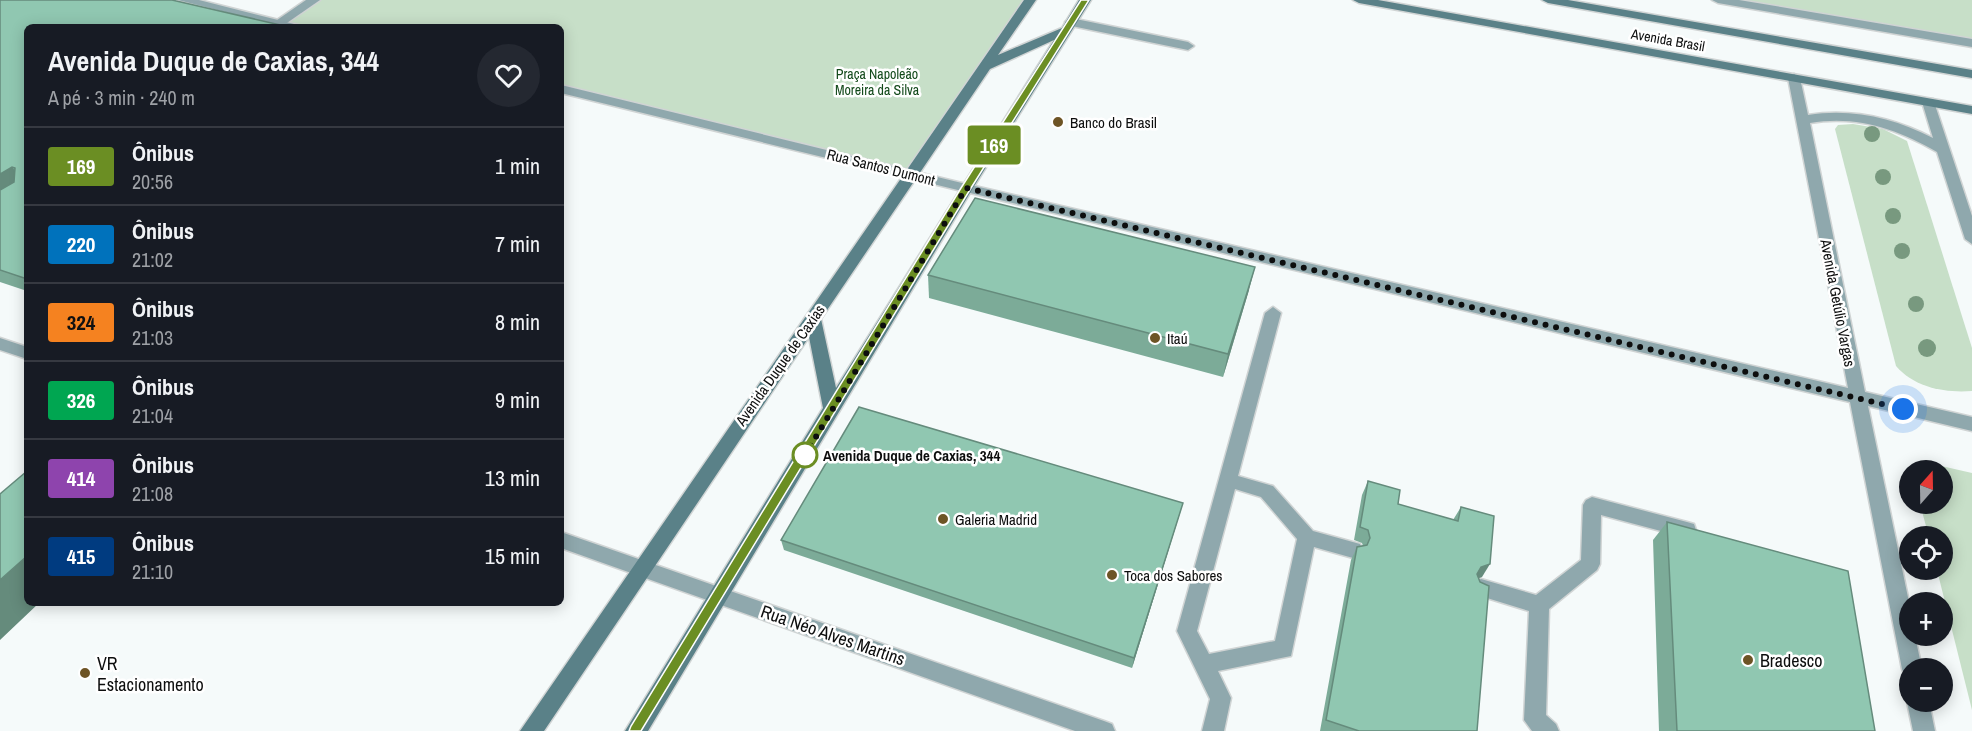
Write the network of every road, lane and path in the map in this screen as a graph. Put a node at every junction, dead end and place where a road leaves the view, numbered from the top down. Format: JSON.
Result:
{"nodes":[{"id":1,"x":184,"y":0,"type":"edge"},
{"id":2,"x":314,"y":0,"type":"edge"},
{"id":3,"x":1030,"y":0,"type":"edge"},
{"id":4,"x":1085,"y":0,"type":"edge"},
{"id":5,"x":1359,"y":0,"type":"edge"},
{"id":6,"x":1548,"y":0,"type":"edge"},
{"id":7,"x":1718,"y":0,"type":"edge"},
{"id":8,"x":272,"y":24,"type":"edge"},
{"id":9,"x":278,"y":24,"type":"edge"},
{"id":10,"x":1069,"y":26,"type":"junction"},
{"id":11,"x":1972,"y":43,"type":"edge"},
{"id":12,"x":1188,"y":46,"type":"dead end"},
{"id":13,"x":984,"y":66,"type":"junction"},
{"id":14,"x":1972,"y":74,"type":"edge"},
{"id":15,"x":1794,"y":78,"type":"junction"},
{"id":16,"x":564,"y":90,"type":"edge"},
{"id":17,"x":1928,"y":102,"type":"junction"},
{"id":18,"x":1972,"y":110,"type":"edge"},
{"id":19,"x":1803,"y":120,"type":"junction"},
{"id":20,"x":1942,"y":149,"type":"junction"},
{"id":21,"x":913,"y":175,"type":"junction"},
{"id":22,"x":966,"y":188,"type":"junction"},
{"id":23,"x":1972,"y":239,"type":"edge"},
{"id":24,"x":1273,"y":312,"type":"dead end"},
{"id":25,"x":813,"y":317,"type":"junction"},
{"id":26,"x":0,"y":344,"type":"edge"},
{"id":27,"x":24,"y":352,"type":"edge"},
{"id":28,"x":1857,"y":398,"type":"junction"},
{"id":29,"x":831,"y":410,"type":"junction"},
{"id":30,"x":1972,"y":424,"type":"edge"},
{"id":31,"x":1228,"y":480,"type":"junction"},
{"id":32,"x":1709,"y":536,"type":"edge"},
{"id":33,"x":1307,"y":537,"type":"junction"},
{"id":34,"x":564,"y":541,"type":"edge"},
{"id":35,"x":1353,"y":550,"type":"dead end"},
{"id":36,"x":641,"y":568,"type":"junction"},
{"id":37,"x":1481,"y":588,"type":"edge"},
{"id":38,"x":718,"y":595,"type":"junction"},
{"id":39,"x":1539,"y":605,"type":"junction"},
{"id":40,"x":1910,"y":658,"type":"edge"},
{"id":41,"x":1204,"y":664,"type":"junction"},
{"id":42,"x":1920,"y":712,"type":"edge"},
{"id":43,"x":531,"y":731,"type":"edge"},
{"id":44,"x":636,"y":731,"type":"edge"},
{"id":45,"x":1104,"y":731,"type":"edge"},
{"id":46,"x":1213,"y":731,"type":"edge"},
{"id":47,"x":1548,"y":731,"type":"edge"},
{"id":48,"x":1924,"y":731,"type":"edge"}],
"edges":[{"from":1,"to":8,"type":"street"},
{"from":2,"to":9,"type":"street"},
{"from":3,"to":13,"type":"main road","name":"Avenida Duque de Caxias"},
{"from":4,"to":10,"type":"main road"},
{"from":5,"to":15,"type":"main road","name":"Avenida Brasil"},
{"from":6,"to":14,"type":"main road","name":"Avenida Brasil"},
{"from":7,"to":11,"type":"street"},
{"from":10,"to":12,"type":"street"},
{"from":10,"to":13,"type":"main road"},
{"from":10,"to":22,"type":"main road"},
{"from":13,"to":21,"type":"main road","name":"Avenida Duque de Caxias"},
{"from":15,"to":17,"type":"main road","name":"Avenida Brasil"},
{"from":15,"to":19,"type":"street","name":"Avenida Getúlio Vargas"},
{"from":16,"to":21,"type":"street","name":"Rua Santos Dumont"},
{"from":17,"to":18,"type":"main road","name":"Avenida Brasil"},
{"from":17,"to":20,"type":"street"},
{"from":19,"to":20,"type":"street"},
{"from":19,"to":28,"type":"street","name":"Avenida Getúlio Vargas"},
{"from":20,"to":23,"type":"street"},
{"from":21,"to":22,"type":"street","name":"Rua Santos Dumont"},
{"from":21,"to":25,"type":"main road","name":"Avenida Duque de Caxias"},
{"from":22,"to":28,"type":"street","name":"Rua Santos Dumont"},
{"from":22,"to":29,"type":"main road"},
{"from":24,"to":31,"type":"street"},
{"from":25,"to":29,"type":"main road"},
{"from":25,"to":36,"type":"main road","name":"Avenida Duque de Caxias"},
{"from":26,"to":27,"type":"street"},
{"from":28,"to":30,"type":"street","name":"Rua Santos Dumont"},
{"from":28,"to":40,"type":"street","name":"Avenida Getúlio Vargas"},
{"from":29,"to":38,"type":"main road"},
{"from":31,"to":33,"type":"street"},
{"from":31,"to":41,"type":"street"},
{"from":32,"to":39,"type":"street"},
{"from":33,"to":35,"type":"street"},
{"from":33,"to":41,"type":"street"},
{"from":34,"to":36,"type":"street","name":"Rua Néo Alves Martins"},
{"from":36,"to":38,"type":"street","name":"Rua Néo Alves Martins"},
{"from":36,"to":43,"type":"main road","name":"Avenida Duque de Caxias"},
{"from":37,"to":39,"type":"street"},
{"from":38,"to":44,"type":"main road"},
{"from":38,"to":45,"type":"street","name":"Rua Néo Alves Martins"},
{"from":39,"to":47,"type":"street"},
{"from":41,"to":46,"type":"street"},
{"from":42,"to":48,"type":"street"}]}
